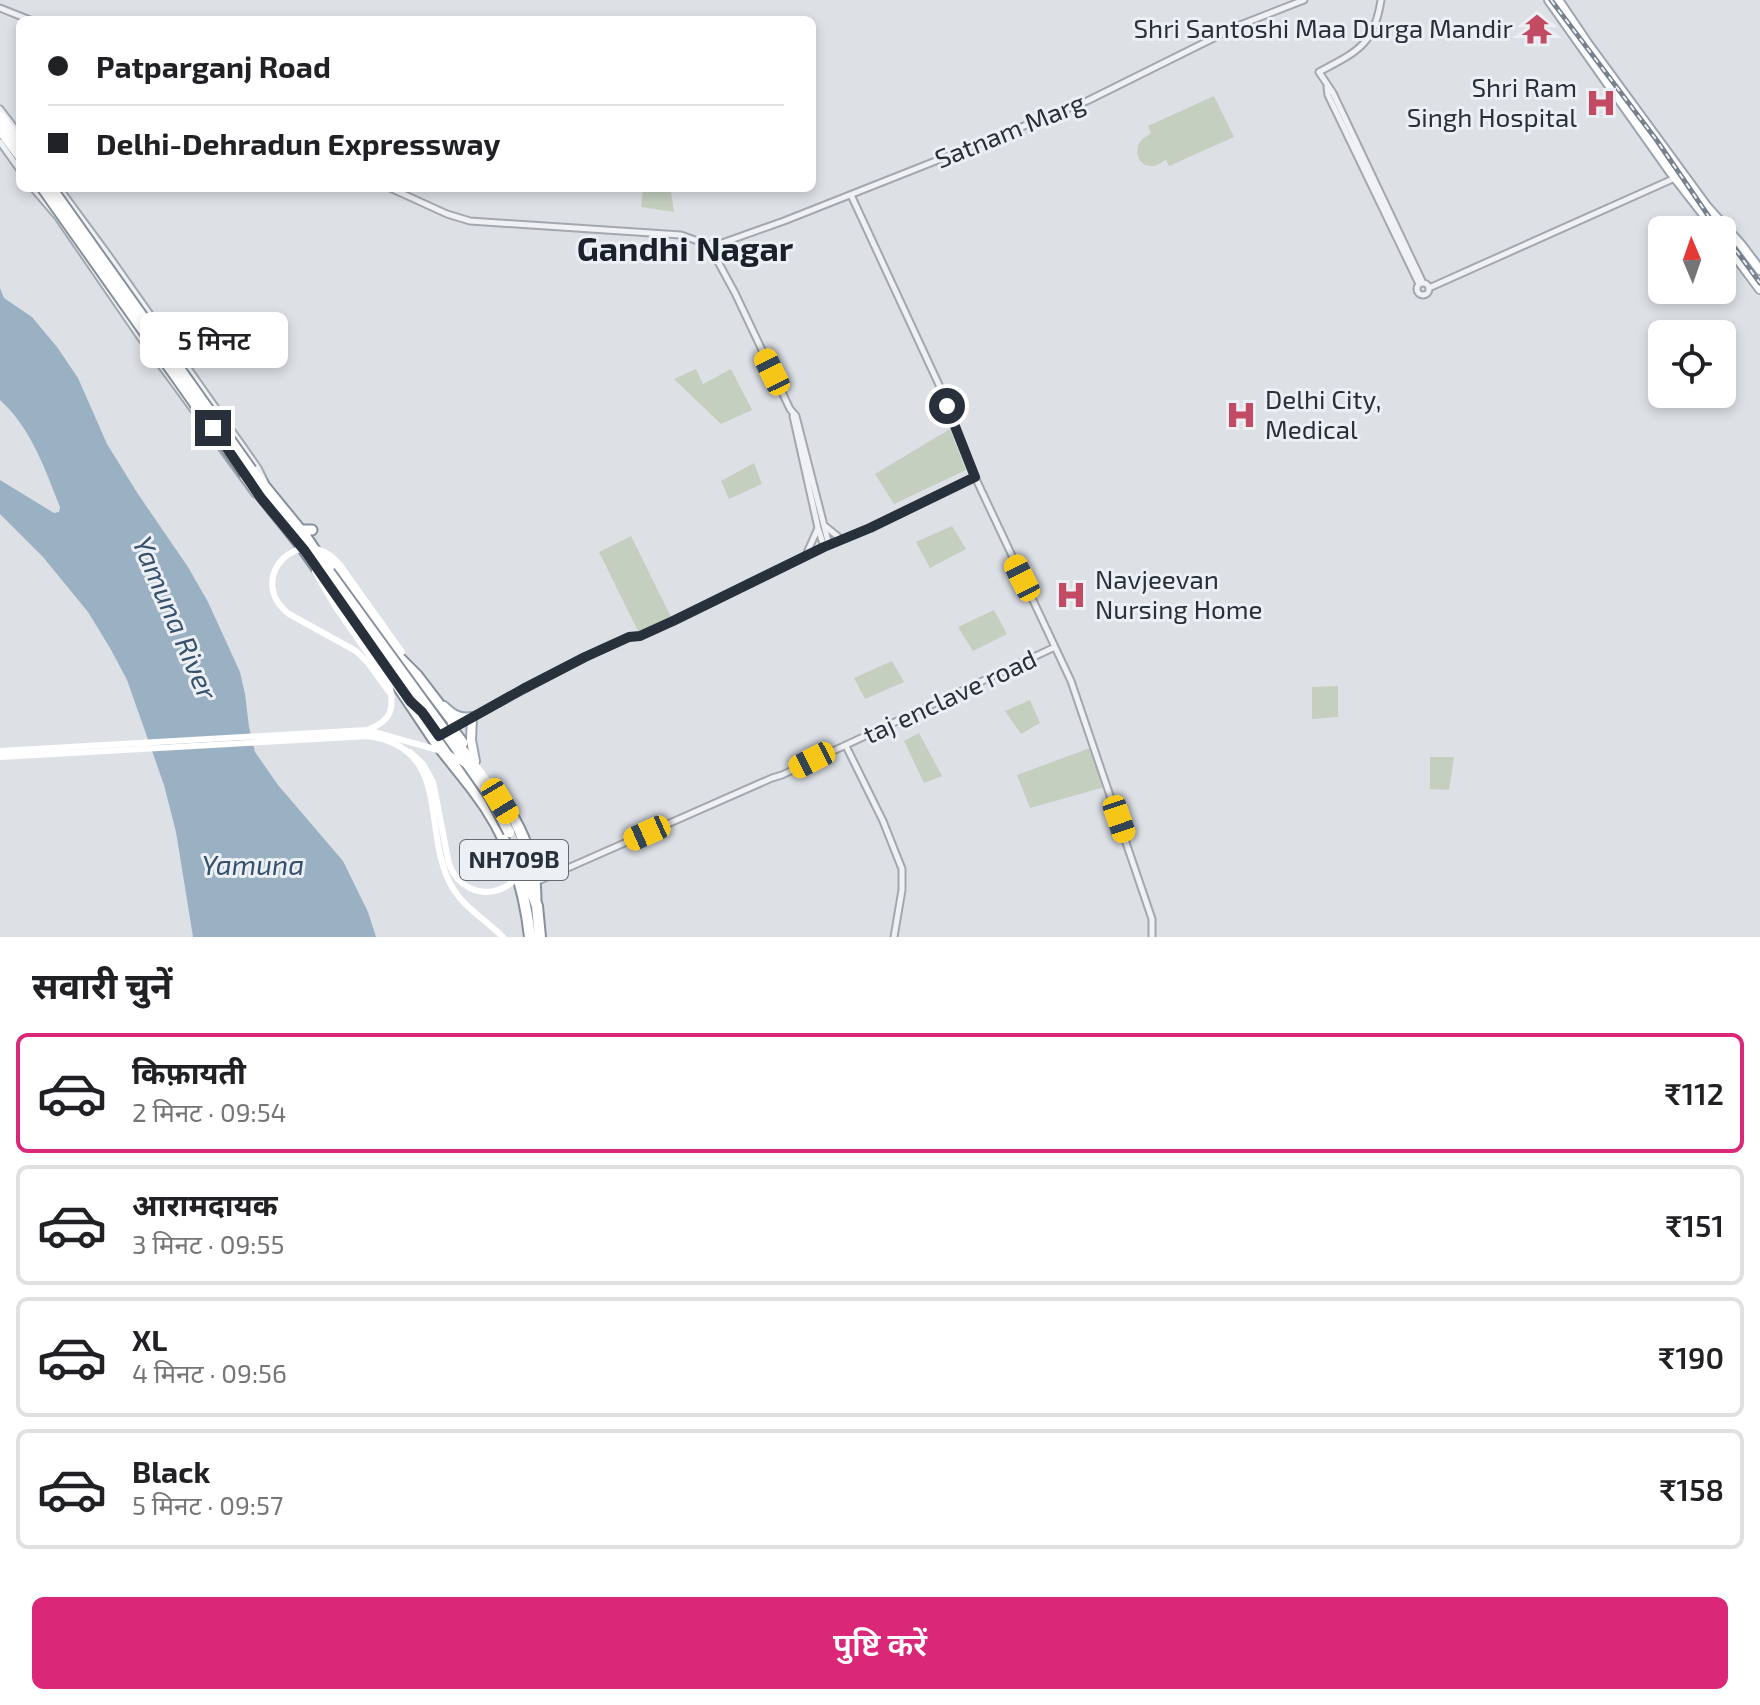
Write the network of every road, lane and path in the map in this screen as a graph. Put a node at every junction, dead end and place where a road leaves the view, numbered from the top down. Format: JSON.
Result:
{"nodes":[{"id":1,"x":1304,"y":0,"type":"edge"},
{"id":2,"x":1381,"y":0,"type":"edge"},
{"id":3,"x":1549,"y":0,"type":"edge"},
{"id":4,"x":1558,"y":0,"type":"edge"},
{"id":5,"x":0,"y":8,"type":"edge"},
{"id":6,"x":20,"y":16,"type":"edge"},
{"id":7,"x":0,"y":109,"type":"edge"},
{"id":8,"x":0,"y":117,"type":"edge"},
{"id":9,"x":0,"y":129,"type":"edge"},
{"id":10,"x":16,"y":130,"type":"edge"},
{"id":11,"x":16,"y":139,"type":"edge"},
{"id":12,"x":0,"y":142,"type":"edge"},
{"id":13,"x":16,"y":151,"type":"edge"},
{"id":14,"x":16,"y":164,"type":"edge"},
{"id":15,"x":1676,"y":177,"type":"junction"},
{"id":16,"x":54,"y":192,"type":"edge"},
{"id":17,"x":61,"y":192,"type":"edge"},
{"id":18,"x":399,"y":192,"type":"edge"},
{"id":19,"x":42,"y":194,"type":"edge"},
{"id":20,"x":851,"y":195,"type":"junction"},
{"id":21,"x":1705,"y":216,"type":"edge"},
{"id":22,"x":709,"y":245,"type":"junction"},
{"id":23,"x":1736,"y":257,"type":"edge"},
{"id":24,"x":1760,"y":270,"type":"edge"},
{"id":25,"x":1421,"y":284,"type":"junction"},
{"id":26,"x":1429,"y":288,"type":"junction"},
{"id":27,"x":1760,"y":289,"type":"edge"},
{"id":28,"x":153,"y":318,"type":"junction"},
{"id":29,"x":136,"y":331,"type":"junction"},
{"id":30,"x":792,"y":411,"type":"junction"},
{"id":31,"x":248,"y":472,"type":"junction"},
{"id":32,"x":975,"y":477,"type":"junction"},
{"id":33,"x":269,"y":492,"type":"junction"},
{"id":34,"x":268,"y":505,"type":"junction"},
{"id":35,"x":825,"y":525,"type":"junction"},
{"id":36,"x":818,"y":528,"type":"junction"},
{"id":37,"x":299,"y":530,"type":"junction"},
{"id":38,"x":312,"y":530,"type":"dead end"},
{"id":39,"x":841,"y":539,"type":"junction"},
{"id":40,"x":827,"y":546,"type":"junction"},
{"id":41,"x":305,"y":551,"type":"junction"},
{"id":42,"x":317,"y":555,"type":"junction"},
{"id":43,"x":805,"y":556,"type":"junction"},
{"id":44,"x":1055,"y":647,"type":"junction"},
{"id":45,"x":417,"y":675,"type":"junction"},
{"id":46,"x":432,"y":694,"type":"junction"},
{"id":47,"x":392,"y":696,"type":"junction"},
{"id":48,"x":415,"y":699,"type":"junction"},
{"id":49,"x":472,"y":717,"type":"junction"},
{"id":50,"x":452,"y":728,"type":"junction"},
{"id":51,"x":367,"y":730,"type":"junction"},
{"id":52,"x":437,"y":738,"type":"junction"},
{"id":53,"x":846,"y":746,"type":"junction"},
{"id":54,"x":0,"y":751,"type":"edge"},
{"id":55,"x":33,"y":752,"type":"junction"},
{"id":56,"x":410,"y":752,"type":"junction"},
{"id":57,"x":0,"y":757,"type":"edge"},
{"id":58,"x":473,"y":765,"type":"junction"},
{"id":59,"x":536,"y":882,"type":"junction"},
{"id":60,"x":537,"y":906,"type":"junction"},
{"id":61,"x":503,"y":937,"type":"edge"},
{"id":62,"x":530,"y":937,"type":"edge"},
{"id":63,"x":540,"y":937,"type":"edge"},
{"id":64,"x":894,"y":937,"type":"edge"},
{"id":65,"x":1152,"y":937,"type":"edge"}],
"edges":[{"from":1,"to":20,"type":"street","name":"Satnam Marg"},
{"from":2,"to":25,"type":"street"},
{"from":3,"to":15,"type":"main road"},
{"from":4,"to":24,"type":"main road"},
{"from":5,"to":6,"type":"street"},
{"from":7,"to":10,"type":"street"},
{"from":8,"to":11,"type":"highway"},
{"from":9,"to":13,"type":"highway"},
{"from":12,"to":14,"type":"street"},
{"from":15,"to":21,"type":"main road"},
{"from":15,"to":26,"type":"street"},
{"from":16,"to":31,"type":"highway","number":"NH709B","bridge":true},
{"from":17,"to":28,"type":"street"},
{"from":18,"to":22,"type":"street"},
{"from":19,"to":29,"type":"street"},
{"from":19,"to":31,"type":"highway","number":"NH709B","bridge":true},
{"from":20,"to":22,"type":"street","name":"Satnam Marg"},
{"from":20,"to":32,"type":"street"},
{"from":22,"to":30,"type":"street"},
{"from":23,"to":27,"type":"main road"},
{"from":25,"to":26,"type":"street"},
{"from":25,"to":26,"type":"street"},
{"from":28,"to":29,"type":"street"},
{"from":28,"to":33,"type":"street"},
{"from":29,"to":34,"type":"street"},
{"from":30,"to":35,"type":"street"},
{"from":30,"to":36,"type":"street"},
{"from":31,"to":33,"type":"highway","number":"NH709B"},
{"from":31,"to":34,"type":"highway","number":"NH709B"},
{"from":32,"to":39,"type":"street"},
{"from":32,"to":44,"type":"street"},
{"from":33,"to":37,"type":"highway","number":"NH709B"},
{"from":34,"to":41,"type":"highway","number":"NH709B"},
{"from":35,"to":39,"type":"street"},
{"from":35,"to":40,"type":"street"},
{"from":36,"to":40,"type":"street"},
{"from":36,"to":43,"type":"street"},
{"from":37,"to":38,"type":"highway"},
{"from":37,"to":42,"type":"highway","number":"NH709B"},
{"from":39,"to":40,"type":"street"},
{"from":40,"to":43,"type":"street"},
{"from":41,"to":47,"type":"main road","bridge":true},
{"from":41,"to":48,"type":"highway","number":"NH709B"},
{"from":42,"to":45,"type":"highway"},
{"from":42,"to":48,"type":"highway","number":"NH709B","bridge":true},
{"from":43,"to":49,"type":"street"},
{"from":44,"to":53,"type":"street","name":"taj enclave road"},
{"from":44,"to":65,"type":"street"},
{"from":45,"to":46,"type":"highway"},
{"from":45,"to":47,"type":"main road","bridge":true},
{"from":46,"to":49,"type":"main road"},
{"from":46,"to":50,"type":"highway"},
{"from":47,"to":51,"type":"main road"},
{"from":48,"to":52,"type":"highway","number":"NH709B"},
{"from":48,"to":56,"type":"main road","bridge":true},
{"from":48,"to":58,"type":"highway","number":"NH709B","bridge":true},
{"from":49,"to":50,"type":"street"},
{"from":49,"to":58,"type":"main road"},
{"from":50,"to":52,"type":"street"},
{"from":50,"to":58,"type":"highway"},
{"from":51,"to":55,"type":"main road"},
{"from":51,"to":58,"type":"main road","bridge":true},
{"from":52,"to":62,"type":"highway","number":"NH709B"},
{"from":53,"to":59,"type":"street","name":"taj enclave road"},
{"from":53,"to":64,"type":"street"},
{"from":54,"to":55,"type":"main road"},
{"from":55,"to":56,"type":"main road","bridge":true},
{"from":55,"to":57,"type":"main road"},
{"from":56,"to":61,"type":"main road","bridge":true},
{"from":58,"to":59,"type":"highway"},
{"from":58,"to":60,"type":"highway","number":"NH709B","bridge":true},
{"from":59,"to":60,"type":"highway"},
{"from":60,"to":63,"type":"highway","number":"NH709B"}]}
